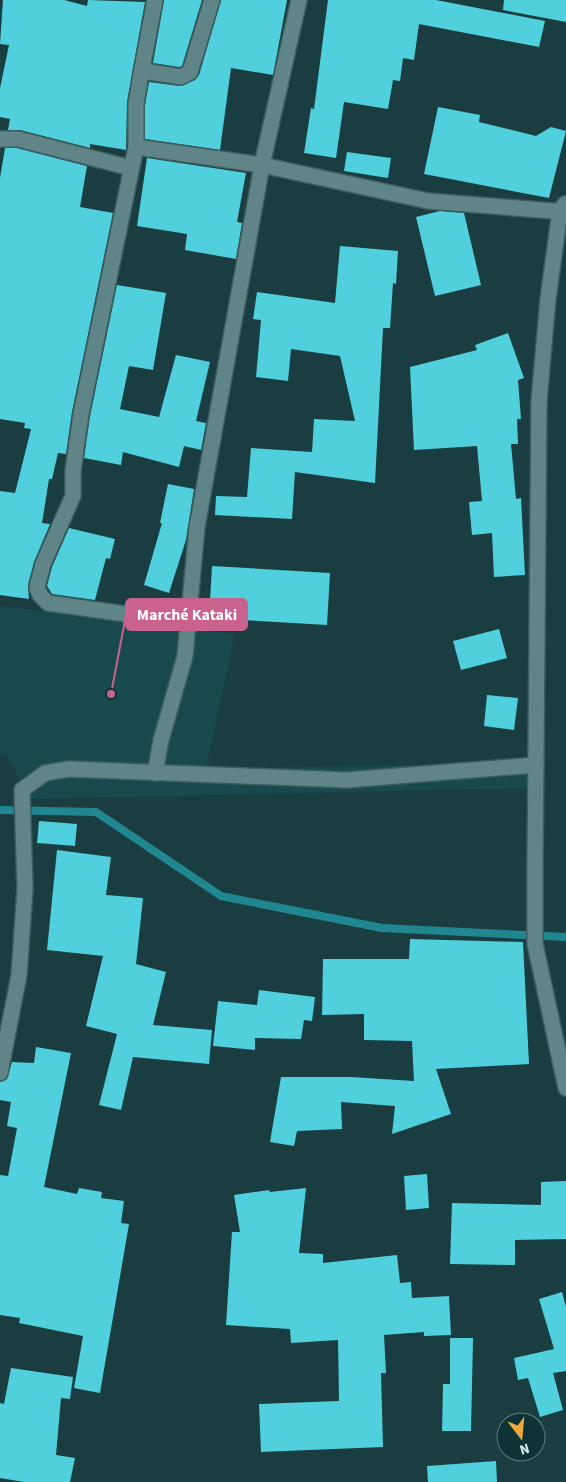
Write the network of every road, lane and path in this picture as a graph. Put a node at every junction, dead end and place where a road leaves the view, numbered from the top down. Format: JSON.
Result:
{"nodes":[{"id":1,"x":155,"y":0,"type":"edge"},
{"id":2,"x":212,"y":0,"type":"edge"},
{"id":3,"x":299,"y":0,"type":"edge"},
{"id":4,"x":142,"y":74,"type":"junction"},
{"id":5,"x":0,"y":139,"type":"edge"},
{"id":6,"x":136,"y":147,"type":"junction"},
{"id":7,"x":262,"y":165,"type":"junction"},
{"id":8,"x":131,"y":168,"type":"junction"},
{"id":9,"x":564,"y":208,"type":"edge"},
{"id":10,"x":189,"y":623,"type":"junction"},
{"id":11,"x":536,"y":765,"type":"junction"},
{"id":12,"x":155,"y":773,"type":"junction"},
{"id":13,"x":0,"y":1073,"type":"edge"},
{"id":14,"x":566,"y":1088,"type":"edge"}],
"edges":[{"from":1,"to":4,"type":"street"},
{"from":2,"to":4,"type":"street"},
{"from":3,"to":7,"type":"street"},
{"from":4,"to":6,"type":"street"},
{"from":5,"to":8,"type":"street"},
{"from":6,"to":7,"type":"street"},
{"from":6,"to":8,"type":"street"},
{"from":7,"to":9,"type":"street"},
{"from":7,"to":10,"type":"street"},
{"from":8,"to":10,"type":"street"},
{"from":9,"to":11,"type":"street"},
{"from":10,"to":12,"type":"street"},
{"from":11,"to":12,"type":"street"},
{"from":11,"to":14,"type":"street"},
{"from":12,"to":13,"type":"street"}]}
